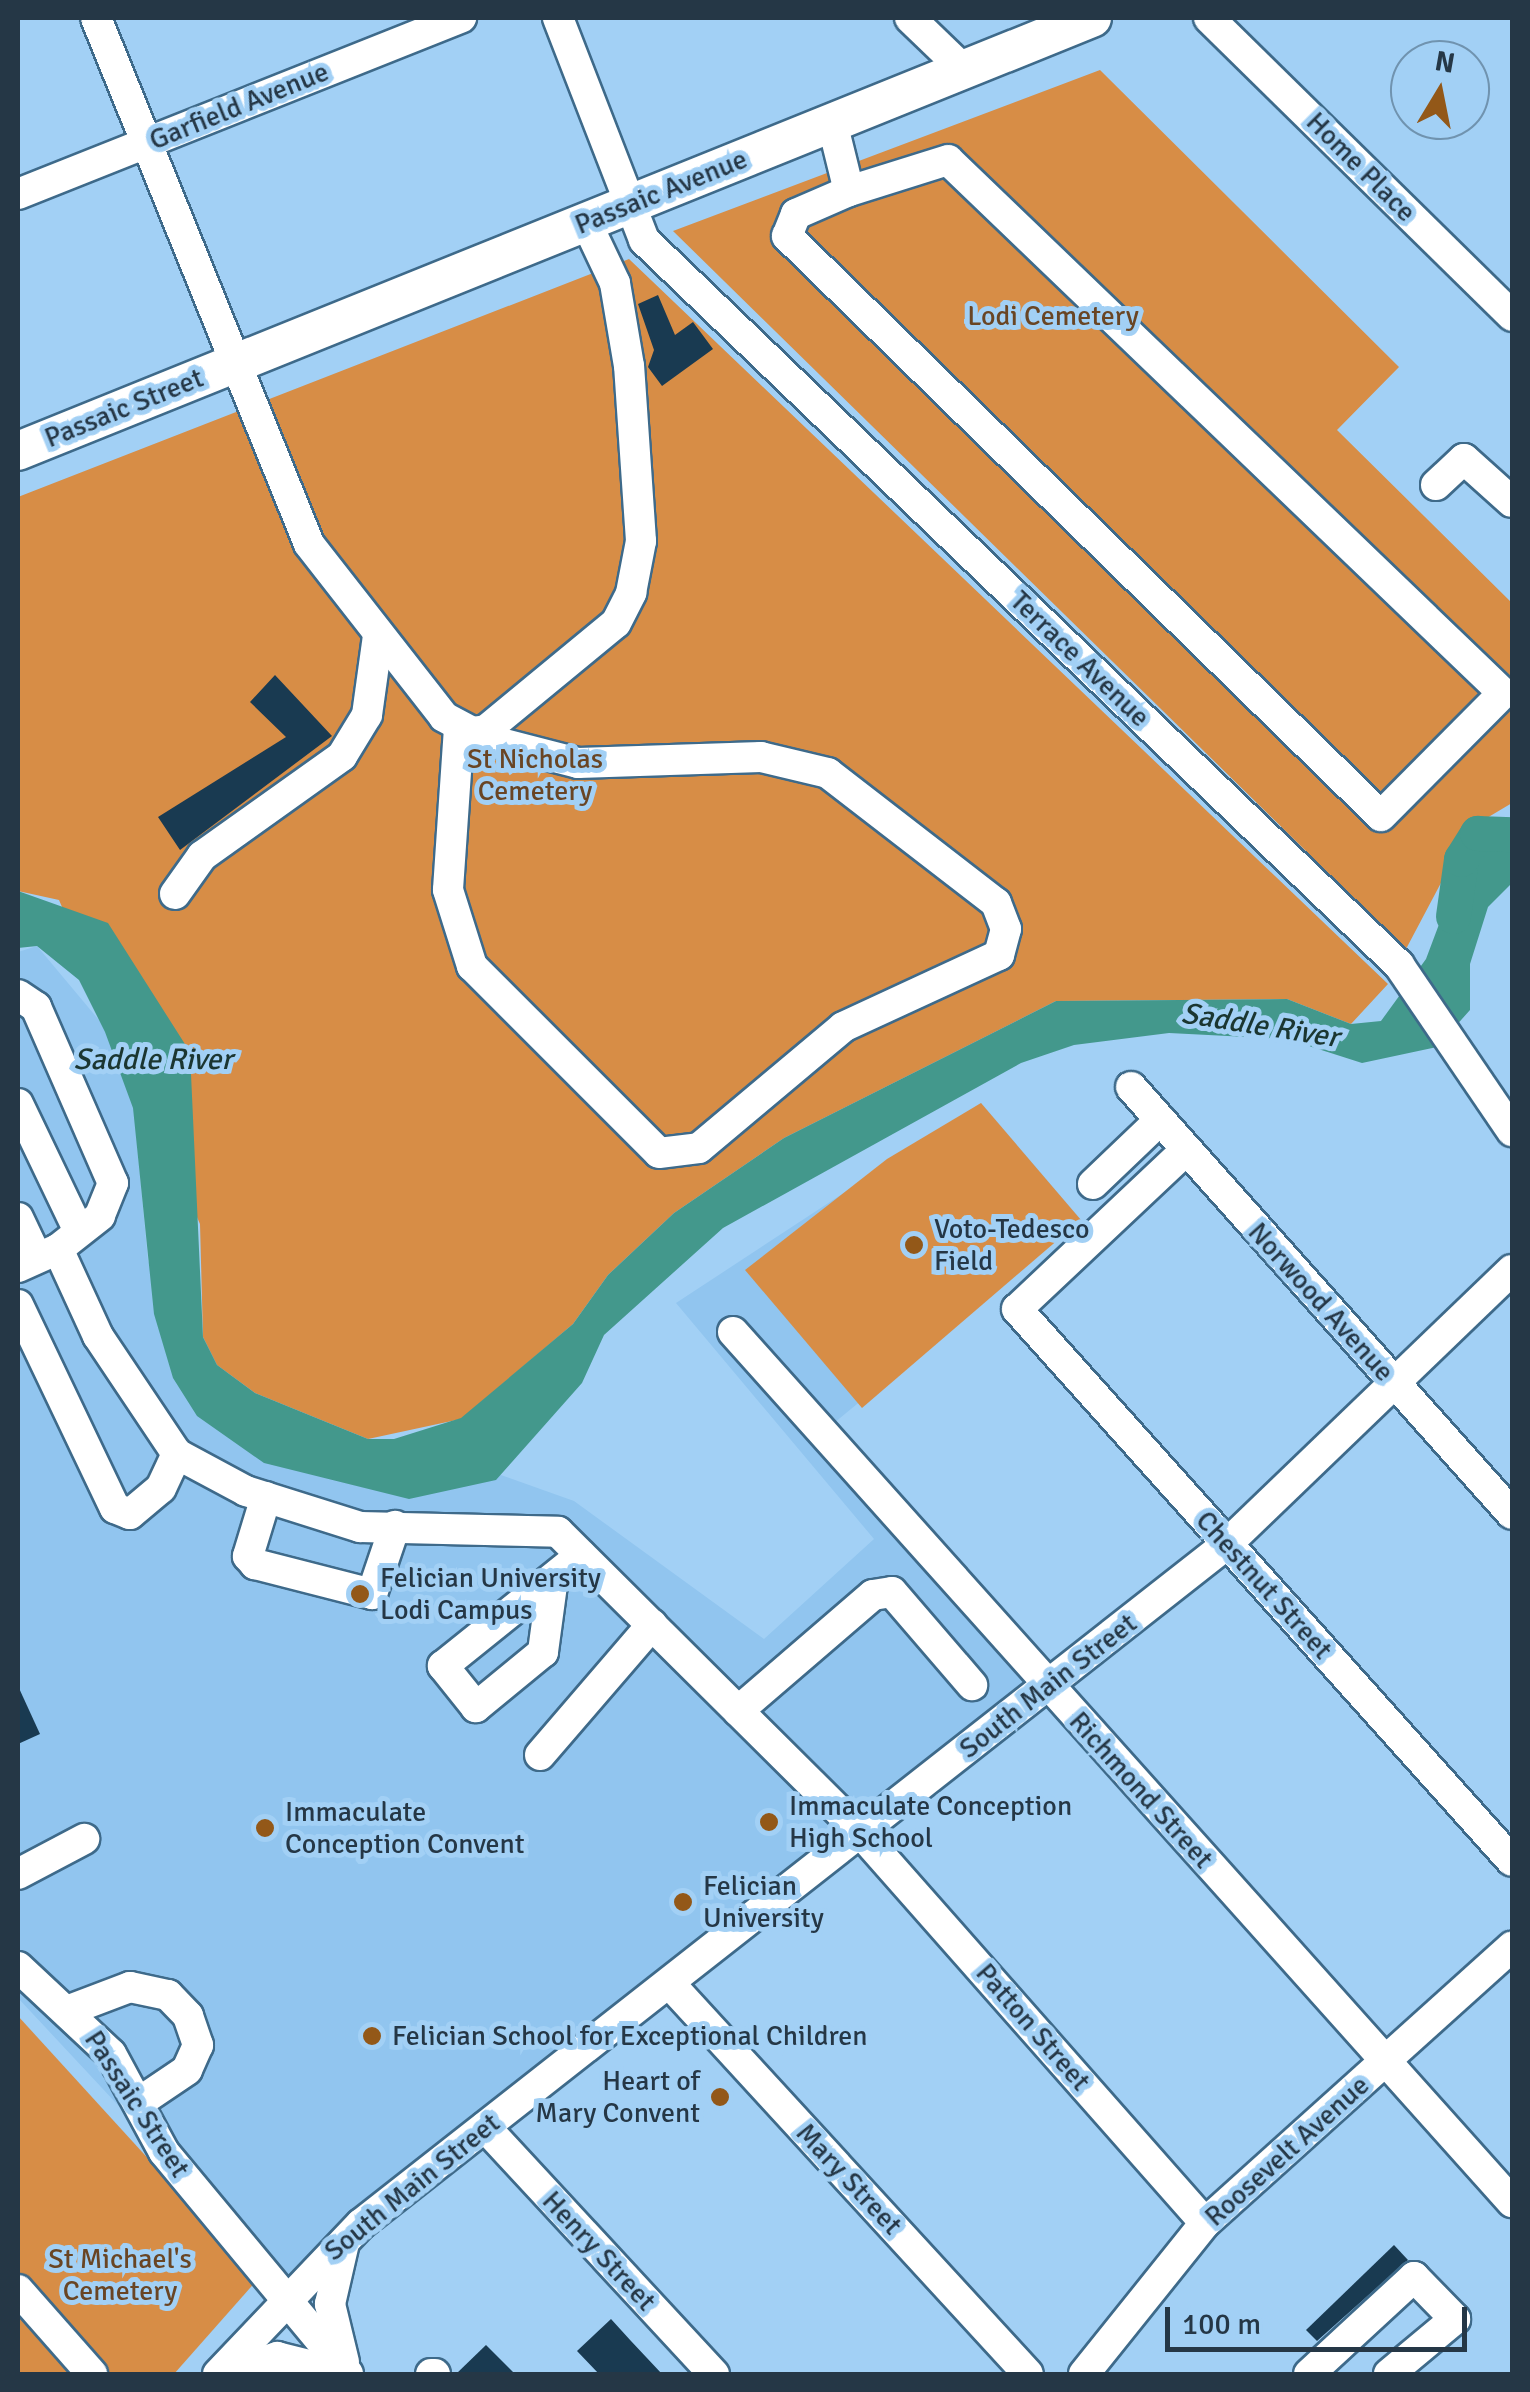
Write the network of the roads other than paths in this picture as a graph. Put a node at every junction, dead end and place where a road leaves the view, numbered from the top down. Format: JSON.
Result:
{"nodes":[{"id":1,"x":96,"y":18,"type":"edge"},
{"id":2,"x":461,"y":18,"type":"edge"},
{"id":3,"x":558,"y":18,"type":"edge"},
{"id":4,"x":910,"y":18,"type":"edge"},
{"id":5,"x":1092,"y":18,"type":"edge"},
{"id":6,"x":1209,"y":18,"type":"edge"},
{"id":7,"x":963,"y":69,"type":"junction"},
{"id":8,"x":832,"y":122,"type":"junction"},
{"id":9,"x":144,"y":143,"type":"junction"},
{"id":10,"x":849,"y":191,"type":"junction"},
{"id":11,"x":18,"y":194,"type":"edge"},
{"id":12,"x":629,"y":204,"type":"junction"},
{"id":13,"x":586,"y":222,"type":"junction"},
{"id":14,"x":1512,"y":316,"type":"edge"},
{"id":15,"x":230,"y":366,"type":"junction"},
{"id":16,"x":18,"y":451,"type":"edge"},
{"id":17,"x":1436,"y":485,"type":"dead end"},
{"id":18,"x":1512,"y":502,"type":"edge"},
{"id":19,"x":378,"y":636,"type":"junction"},
{"id":20,"x":473,"y":729,"type":"junction"},
{"id":21,"x":175,"y":894,"type":"dead end"},
{"id":22,"x":18,"y":996,"type":"edge"},
{"id":23,"x":1130,"y":1087,"type":"dead end"},
{"id":24,"x":18,"y":1104,"type":"edge"},
{"id":25,"x":1160,"y":1120,"type":"junction"},
{"id":26,"x":1512,"y":1131,"type":"edge"},
{"id":27,"x":1186,"y":1150,"type":"junction"},
{"id":28,"x":1093,"y":1184,"type":"dead end"},
{"id":29,"x":18,"y":1218,"type":"edge"},
{"id":30,"x":48,"y":1251,"type":"edge"},
{"id":31,"x":1512,"y":1270,"type":"edge"},
{"id":32,"x":18,"y":1305,"type":"edge"},
{"id":33,"x":733,"y":1332,"type":"dead end"},
{"id":34,"x":1394,"y":1384,"type":"junction"},
{"id":35,"x":177,"y":1454,"type":"junction"},
{"id":36,"x":266,"y":1497,"type":"junction"},
{"id":37,"x":1512,"y":1514,"type":"edge"},
{"id":38,"x":395,"y":1526,"type":"junction"},
{"id":39,"x":1228,"y":1544,"type":"junction"},
{"id":40,"x":582,"y":1555,"type":"junction"},
{"id":41,"x":552,"y":1585,"type":"dead end"},
{"id":42,"x":652,"y":1625,"type":"junction"},
{"id":43,"x":972,"y":1685,"type":"dead end"},
{"id":44,"x":1048,"y":1687,"type":"junction"},
{"id":45,"x":738,"y":1710,"type":"junction"},
{"id":46,"x":540,"y":1755,"type":"dead end"},
{"id":47,"x":860,"y":1832,"type":"junction"},
{"id":48,"x":84,"y":1839,"type":"dead end"},
{"id":49,"x":1512,"y":1861,"type":"edge"},
{"id":50,"x":18,"y":1874,"type":"edge"},
{"id":51,"x":1512,"y":1947,"type":"edge"},
{"id":52,"x":18,"y":1967,"type":"edge"},
{"id":53,"x":670,"y":1984,"type":"junction"},
{"id":54,"x":72,"y":2009,"type":"junction"},
{"id":55,"x":1387,"y":2061,"type":"junction"},
{"id":56,"x":141,"y":2101,"type":"junction"},
{"id":57,"x":485,"y":2126,"type":"junction"},
{"id":58,"x":1512,"y":2202,"type":"edge"},
{"id":59,"x":1206,"y":2223,"type":"junction"},
{"id":60,"x":346,"y":2238,"type":"junction"},
{"id":61,"x":18,"y":2290,"type":"edge"},
{"id":62,"x":281,"y":2302,"type":"junction"},
{"id":63,"x":92,"y":2374,"type":"edge"},
{"id":64,"x":222,"y":2374,"type":"edge"},
{"id":65,"x":347,"y":2374,"type":"edge"},
{"id":66,"x":714,"y":2374,"type":"edge"},
{"id":67,"x":1028,"y":2374,"type":"edge"},
{"id":68,"x":1084,"y":2374,"type":"edge"},
{"id":69,"x":1309,"y":2374,"type":"edge"},
{"id":70,"x":1389,"y":2374,"type":"edge"}],
"edges":[{"from":1,"to":9,"type":"street"},
{"from":2,"to":9,"type":"street","name":"Garfield Avenue"},
{"from":3,"to":12,"type":"street","name":"Terrace Avenue"},
{"from":4,"to":7,"type":"street"},
{"from":5,"to":7,"type":"main road","name":"Passaic Avenue"},
{"from":6,"to":14,"type":"street","name":"Home Place"},
{"from":7,"to":8,"type":"main road","name":"Passaic Avenue"},
{"from":8,"to":10,"type":"street"},
{"from":8,"to":12,"type":"main road","name":"Passaic Avenue"},
{"from":9,"to":11,"type":"street","name":"Garfield Avenue"},
{"from":9,"to":15,"type":"street"},
{"from":10,"to":10,"type":"street"},
{"from":12,"to":13,"type":"main road","name":"Passaic Avenue"},
{"from":12,"to":26,"type":"street","name":"Terrace Avenue"},
{"from":13,"to":15,"type":"main road","name":"Passaic Avenue"},
{"from":13,"to":20,"type":"street"},
{"from":15,"to":16,"type":"main road","name":"Passaic Street"},
{"from":15,"to":19,"type":"street"},
{"from":17,"to":18,"type":"street"},
{"from":19,"to":20,"type":"street"},
{"from":19,"to":21,"type":"street"},
{"from":20,"to":20,"type":"street"},
{"from":22,"to":30,"type":"street"},
{"from":23,"to":25,"type":"street","name":"Norwood Avenue"},
{"from":24,"to":30,"type":"street"},
{"from":25,"to":27,"type":"street","name":"Norwood Avenue"},
{"from":25,"to":28,"type":"street"},
{"from":27,"to":34,"type":"street","name":"Norwood Avenue"},
{"from":27,"to":39,"type":"street","name":"Chestnut Street"},
{"from":29,"to":30,"type":"street"},
{"from":30,"to":35,"type":"street"},
{"from":31,"to":34,"type":"street","name":"South Main Street"},
{"from":32,"to":35,"type":"street"},
{"from":33,"to":44,"type":"street","name":"Richmond Street"},
{"from":34,"to":37,"type":"street","name":"Norwood Avenue"},
{"from":34,"to":39,"type":"street","name":"South Main Street"},
{"from":35,"to":36,"type":"street","name":"Patton Street"},
{"from":36,"to":38,"type":"street","name":"Patton Street"},
{"from":36,"to":38,"type":"street"},
{"from":38,"to":40,"type":"street","name":"Patton Street"},
{"from":39,"to":44,"type":"street","name":"South Main Street"},
{"from":39,"to":49,"type":"street","name":"Chestnut Street"},
{"from":40,"to":41,"type":"street"},
{"from":40,"to":42,"type":"street","name":"Patton Street"},
{"from":42,"to":45,"type":"street","name":"Patton Street"},
{"from":42,"to":46,"type":"street"},
{"from":43,"to":45,"type":"street"},
{"from":44,"to":47,"type":"street","name":"South Main Street"},
{"from":44,"to":55,"type":"street","name":"Richmond Street"},
{"from":45,"to":47,"type":"street","name":"Patton Street"},
{"from":47,"to":53,"type":"street","name":"South Main Street"},
{"from":47,"to":59,"type":"street","name":"Patton Street"},
{"from":48,"to":50,"type":"street"},
{"from":51,"to":55,"type":"street","name":"Roosevelt Avenue"},
{"from":52,"to":54,"type":"street","name":"Passaic Street"},
{"from":53,"to":57,"type":"street","name":"South Main Street"},
{"from":53,"to":67,"type":"street","name":"Mary Street"},
{"from":54,"to":56,"type":"street","name":"Passaic Street"},
{"from":54,"to":56,"type":"street"},
{"from":55,"to":58,"type":"street","name":"Richmond Street"},
{"from":55,"to":59,"type":"street","name":"Roosevelt Avenue"},
{"from":56,"to":62,"type":"street","name":"Passaic Street"},
{"from":57,"to":60,"type":"street","name":"South Main Street"},
{"from":57,"to":66,"type":"street","name":"Henry Street"},
{"from":59,"to":68,"type":"street","name":"Roosevelt Avenue"},
{"from":60,"to":62,"type":"street","name":"South Main Street"},
{"from":60,"to":65,"type":"street"},
{"from":61,"to":63,"type":"street"},
{"from":62,"to":64,"type":"street","name":"South Main Street"},
{"from":62,"to":65,"type":"street","name":"Passaic Street"},
{"from":64,"to":65,"type":"street"},
{"from":69,"to":70,"type":"street"}]}
